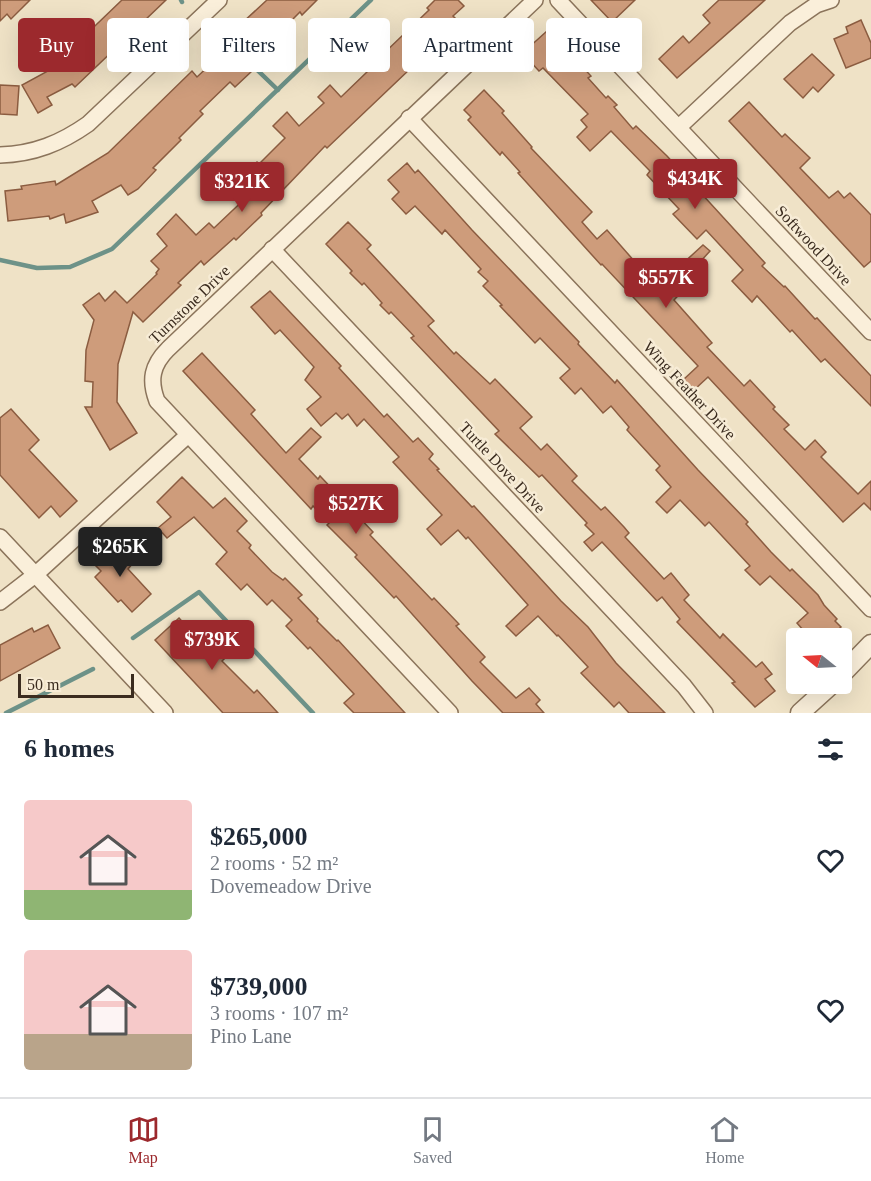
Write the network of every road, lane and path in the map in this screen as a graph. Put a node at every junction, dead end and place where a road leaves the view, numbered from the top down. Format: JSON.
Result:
{"nodes":[{"id":1,"x":219,"y":0,"type":"edge"},
{"id":2,"x":535,"y":0,"type":"edge"},
{"id":3,"x":558,"y":0,"type":"edge"},
{"id":4,"x":831,"y":0,"type":"edge"},
{"id":5,"x":410,"y":118,"type":"junction"},
{"id":6,"x":679,"y":127,"type":"junction"},
{"id":7,"x":0,"y":155,"type":"edge"},
{"id":8,"x":272,"y":249,"type":"junction"},
{"id":9,"x":871,"y":332,"type":"edge"},
{"id":10,"x":188,"y":435,"type":"junction"},
{"id":11,"x":0,"y":537,"type":"edge"},
{"id":12,"x":35,"y":575,"type":"junction"},
{"id":13,"x":0,"y":602,"type":"edge"},
{"id":14,"x":871,"y":609,"type":"edge"},
{"id":15,"x":871,"y":644,"type":"edge"},
{"id":16,"x":852,"y":664,"type":"edge"},
{"id":17,"x":821,"y":694,"type":"edge"},
{"id":18,"x":165,"y":713,"type":"edge"},
{"id":19,"x":450,"y":713,"type":"edge"},
{"id":20,"x":705,"y":713,"type":"edge"},
{"id":21,"x":800,"y":713,"type":"edge"}],
"edges":[{"from":1,"to":7,"type":"street"},
{"from":2,"to":5,"type":"street","name":"Turnstone Drive"},
{"from":3,"to":6,"type":"street","name":"Softwood Drive"},
{"from":4,"to":6,"type":"street"},
{"from":5,"to":8,"type":"street","name":"Turnstone Drive"},
{"from":5,"to":14,"type":"street","name":"Wing Feather Drive"},
{"from":6,"to":9,"type":"street","name":"Softwood Drive"},
{"from":8,"to":10,"type":"street","name":"Turnstone Drive"},
{"from":8,"to":20,"type":"street","name":"Turtle Dove Drive"},
{"from":10,"to":12,"type":"street"},
{"from":10,"to":19,"type":"street","name":"Turnstone Drive"},
{"from":11,"to":12,"type":"street"},
{"from":12,"to":13,"type":"street"},
{"from":12,"to":18,"type":"street"},
{"from":15,"to":16,"type":"street"},
{"from":17,"to":21,"type":"street"}]}
